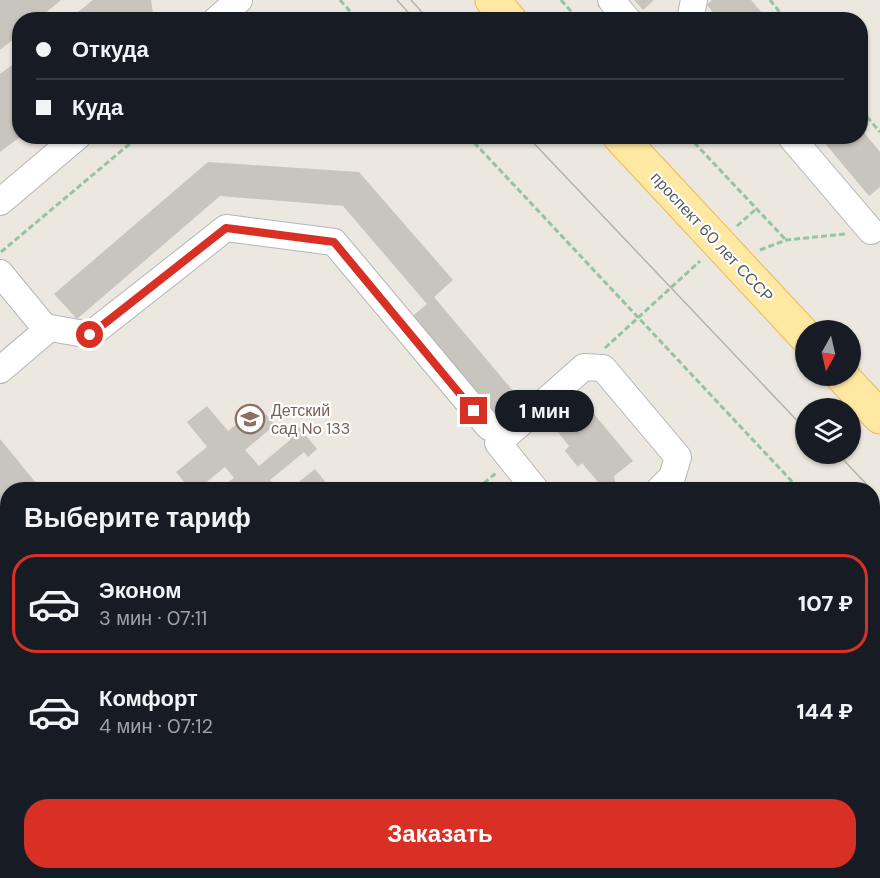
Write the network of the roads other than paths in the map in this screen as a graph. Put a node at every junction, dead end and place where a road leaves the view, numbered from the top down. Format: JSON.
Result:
{"nodes":[{"id":1,"x":239,"y":0,"type":"edge"},
{"id":2,"x":492,"y":0,"type":"edge"},
{"id":3,"x":611,"y":0,"type":"edge"},
{"id":4,"x":225,"y":12,"type":"edge"},
{"id":5,"x":503,"y":12,"type":"edge"},
{"id":6,"x":621,"y":12,"type":"edge"},
{"id":7,"x":69,"y":144,"type":"edge"},
{"id":8,"x":626,"y":144,"type":"edge"},
{"id":9,"x":797,"y":144,"type":"edge"},
{"id":10,"x":0,"y":202,"type":"edge"},
{"id":11,"x":871,"y":231,"type":"road end"},
{"id":12,"x":0,"y":273,"type":"edge"},
{"id":13,"x":795,"y":325,"type":"edge"},
{"id":14,"x":45,"y":327,"type":"junction"},
{"id":15,"x":0,"y":370,"type":"edge"},
{"id":16,"x":851,"y":386,"type":"edge"},
{"id":17,"x":880,"y":417,"type":"edge"},
{"id":18,"x":489,"y":427,"type":"dead end"},
{"id":19,"x":529,"y":482,"type":"edge"},
{"id":20,"x":667,"y":482,"type":"edge"}],
"edges":[{"from":1,"to":4,"type":"street"},
{"from":2,"to":5,"type":"main road"},
{"from":3,"to":6,"type":"street"},
{"from":7,"to":10,"type":"street"},
{"from":8,"to":13,"type":"main road","name":"проспект 60 лет СССР"},
{"from":9,"to":11,"type":"street"},
{"from":12,"to":14,"type":"street"},
{"from":14,"to":15,"type":"street"},
{"from":14,"to":18,"type":"street"},
{"from":16,"to":17,"type":"main road"},
{"from":19,"to":20,"type":"street"}]}
